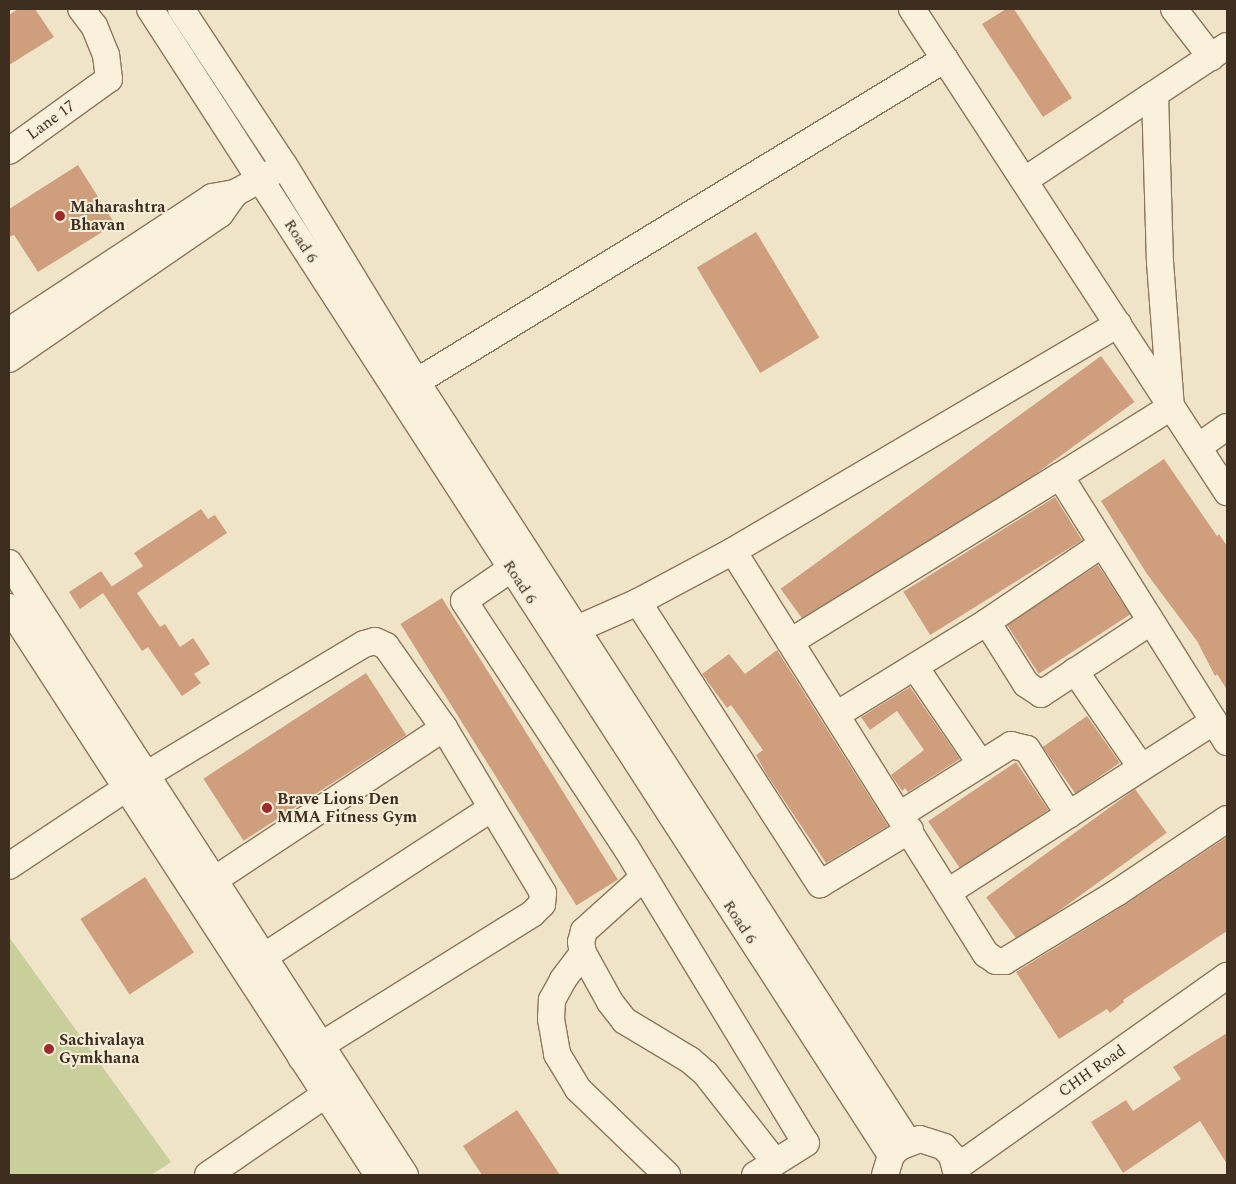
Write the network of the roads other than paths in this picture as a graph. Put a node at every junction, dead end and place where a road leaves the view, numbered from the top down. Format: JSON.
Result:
{"nodes":[{"id":1,"x":81,"y":9,"type":"edge"},
{"id":2,"x":150,"y":9,"type":"edge"},
{"id":3,"x":181,"y":9,"type":"edge"},
{"id":4,"x":1174,"y":9,"type":"edge"},
{"id":5,"x":918,"y":12,"type":"edge"},
{"id":6,"x":1219,"y":51,"type":"edge"},
{"id":7,"x":945,"y":59,"type":"junction"},
{"id":8,"x":1155,"y":94,"type":"junction"},
{"id":9,"x":9,"y":151,"type":"edge"},
{"id":10,"x":284,"y":165,"type":"junction"},
{"id":11,"x":261,"y":179,"type":"junction"},
{"id":12,"x":1025,"y":180,"type":"junction"},
{"id":13,"x":1118,"y":324,"type":"junction"},
{"id":14,"x":10,"y":348,"type":"edge"},
{"id":15,"x":407,"y":387,"type":"junction"},
{"id":16,"x":1171,"y":408,"type":"junction"},
{"id":17,"x":1227,"y":426,"type":"edge"},
{"id":18,"x":1198,"y":447,"type":"junction"},
{"id":19,"x":1060,"y":476,"type":"junction"},
{"id":20,"x":1227,"y":492,"type":"edge"},
{"id":21,"x":1101,"y":545,"type":"junction"},
{"id":22,"x":733,"y":551,"type":"junction"},
{"id":23,"x":9,"y":564,"type":"edge"},
{"id":24,"x":512,"y":568,"type":"junction"},
{"id":25,"x":638,"y":602,"type":"junction"},
{"id":26,"x":9,"y":607,"type":"edge"},
{"id":27,"x":987,"y":622,"type":"junction"},
{"id":28,"x":1150,"y":622,"type":"junction"},
{"id":29,"x":577,"y":629,"type":"junction"},
{"id":30,"x":790,"y":642,"type":"junction"},
{"id":31,"x":915,"y":666,"type":"junction"},
{"id":32,"x":1075,"y":671,"type":"junction"},
{"id":33,"x":836,"y":715,"type":"junction"},
{"id":34,"x":1214,"y":721,"type":"junction"},
{"id":35,"x":444,"y":728,"type":"junction"},
{"id":36,"x":1227,"y":742,"type":"edge"},
{"id":37,"x":981,"y":764,"type":"junction"},
{"id":38,"x":1141,"y":767,"type":"junction"},
{"id":39,"x":136,"y":782,"type":"junction"},
{"id":40,"x":492,"y":808,"type":"junction"},
{"id":41,"x":1069,"y":814,"type":"junction"},
{"id":42,"x":1227,"y":819,"type":"edge"},
{"id":43,"x":906,"y":822,"type":"junction"},
{"id":44,"x":9,"y":866,"type":"edge"},
{"id":45,"x":644,"y":877,"type":"junction"},
{"id":46,"x":204,"y":887,"type":"junction"},
{"id":47,"x":948,"y":892,"type":"junction"},
{"id":48,"x":583,"y":953,"type":"junction"},
{"id":49,"x":254,"y":964,"type":"junction"},
{"id":50,"x":1227,"y":976,"type":"edge"},
{"id":51,"x":311,"y":1053,"type":"junction"},
{"id":52,"x":324,"y":1095,"type":"junction"},
{"id":53,"x":895,"y":1157,"type":"edge"},
{"id":54,"x":765,"y":1169,"type":"edge"},
{"id":55,"x":957,"y":1171,"type":"edge"},
{"id":56,"x":208,"y":1175,"type":"edge"},
{"id":57,"x":378,"y":1175,"type":"edge"},
{"id":58,"x":405,"y":1175,"type":"edge"},
{"id":59,"x":667,"y":1175,"type":"edge"}],
"edges":[{"from":1,"to":9,"type":"street","name":"Lane 17"},
{"from":2,"to":11,"type":"street","name":"Road 6"},
{"from":3,"to":10,"type":"street","name":"Road 6"},
{"from":4,"to":6,"type":"street"},
{"from":5,"to":7,"type":"street"},
{"from":6,"to":8,"type":"street"},
{"from":7,"to":12,"type":"street"},
{"from":7,"to":15,"type":"street"},
{"from":8,"to":12,"type":"street"},
{"from":8,"to":16,"type":"street"},
{"from":10,"to":11,"type":"street"},
{"from":10,"to":15,"type":"street","name":"Road 6"},
{"from":11,"to":14,"type":"street"},
{"from":11,"to":15,"type":"street","name":"Road 6"},
{"from":12,"to":13,"type":"street"},
{"from":13,"to":16,"type":"street"},
{"from":13,"to":22,"type":"street"},
{"from":15,"to":24,"type":"street","name":"Road 6"},
{"from":15,"to":29,"type":"street","name":"Road 6"},
{"from":16,"to":18,"type":"street"},
{"from":16,"to":19,"type":"street"},
{"from":17,"to":18,"type":"street"},
{"from":18,"to":20,"type":"street"},
{"from":19,"to":21,"type":"street"},
{"from":19,"to":30,"type":"street"},
{"from":21,"to":27,"type":"street"},
{"from":21,"to":28,"type":"street"},
{"from":22,"to":25,"type":"street"},
{"from":22,"to":30,"type":"street"},
{"from":23,"to":39,"type":"street"},
{"from":24,"to":45,"type":"street"},
{"from":24,"to":53,"type":"street","name":"Road 6"},
{"from":25,"to":29,"type":"street"},
{"from":25,"to":43,"type":"street"},
{"from":26,"to":39,"type":"street"},
{"from":27,"to":31,"type":"street"},
{"from":27,"to":32,"type":"street"},
{"from":28,"to":32,"type":"street"},
{"from":28,"to":34,"type":"street"},
{"from":29,"to":53,"type":"street","name":"Road 6"},
{"from":30,"to":33,"type":"street"},
{"from":31,"to":33,"type":"street"},
{"from":31,"to":37,"type":"street"},
{"from":32,"to":38,"type":"street"},
{"from":33,"to":43,"type":"street"},
{"from":34,"to":36,"type":"street"},
{"from":34,"to":38,"type":"street"},
{"from":35,"to":39,"type":"street"},
{"from":35,"to":40,"type":"street"},
{"from":35,"to":46,"type":"street"},
{"from":37,"to":41,"type":"street"},
{"from":37,"to":43,"type":"street"},
{"from":38,"to":41,"type":"street"},
{"from":39,"to":44,"type":"street"},
{"from":39,"to":46,"type":"street"},
{"from":40,"to":49,"type":"street"},
{"from":40,"to":51,"type":"street"},
{"from":41,"to":47,"type":"street"},
{"from":42,"to":47,"type":"street"},
{"from":43,"to":47,"type":"street"},
{"from":45,"to":48,"type":"street"},
{"from":45,"to":54,"type":"street"},
{"from":46,"to":49,"type":"street"},
{"from":48,"to":54,"type":"street"},
{"from":48,"to":59,"type":"street"},
{"from":49,"to":51,"type":"street"},
{"from":50,"to":55,"type":"street","name":"CHH Road"},
{"from":51,"to":52,"type":"street"},
{"from":51,"to":58,"type":"street"},
{"from":52,"to":56,"type":"street"},
{"from":52,"to":57,"type":"street"},
{"from":53,"to":55,"type":"street"}]}
